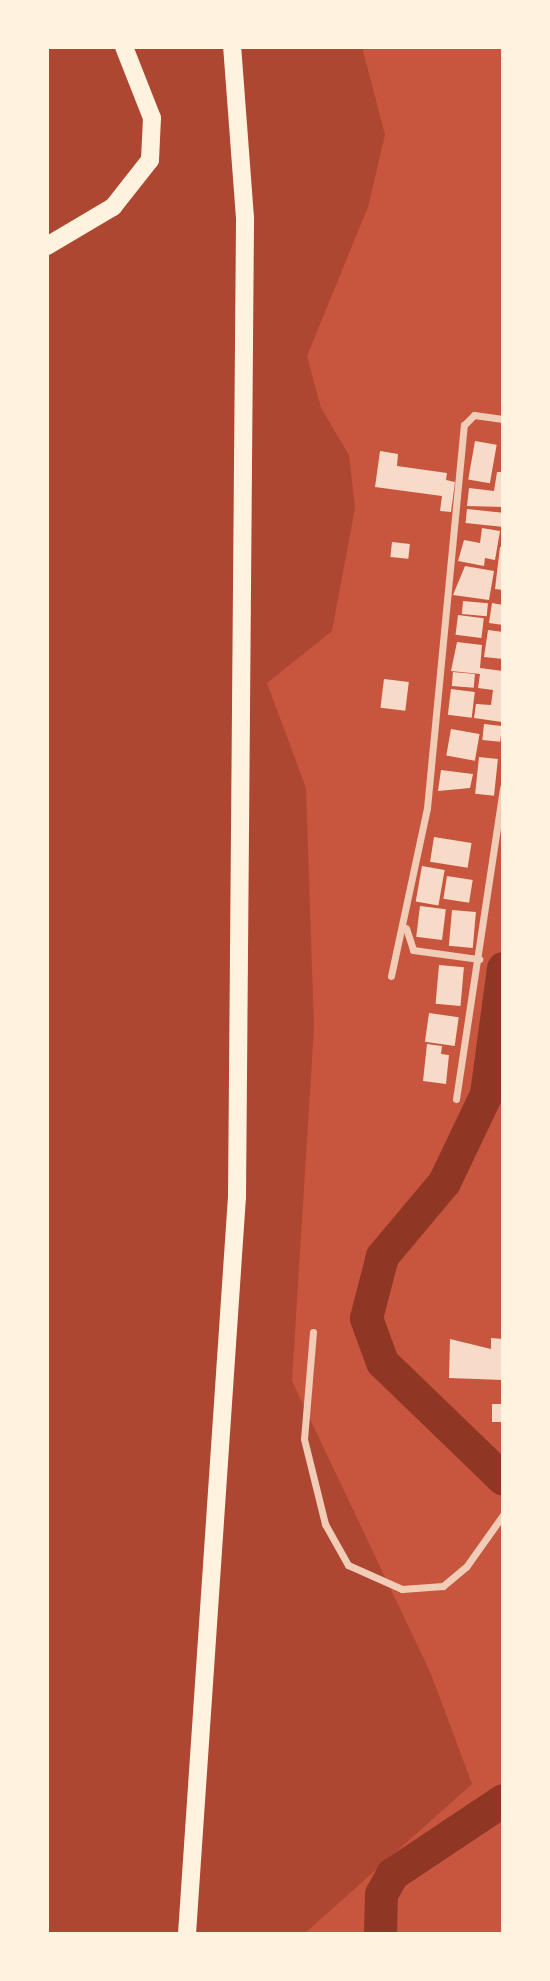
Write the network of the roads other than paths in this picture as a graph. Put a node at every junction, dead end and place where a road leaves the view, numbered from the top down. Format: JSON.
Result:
{"nodes":[{"id":1,"x":124,"y":47,"type":"edge"},
{"id":2,"x":232,"y":47,"type":"edge"},
{"id":3,"x":47,"y":246,"type":"edge"},
{"id":4,"x":503,"y":419,"type":"edge"},
{"id":5,"x":503,"y":788,"type":"edge"},
{"id":6,"x":406,"y":928,"type":"junction"},
{"id":7,"x":479,"y":959,"type":"junction"},
{"id":8,"x":391,"y":975,"type":"dead end"},
{"id":9,"x":456,"y":1099,"type":"dead end"},
{"id":10,"x":313,"y":1332,"type":"dead end"},
{"id":11,"x":503,"y":1515,"type":"edge"},
{"id":12,"x":187,"y":1934,"type":"edge"}],
"edges":[{"from":1,"to":3,"type":"main road"},
{"from":2,"to":12,"type":"main road"},
{"from":4,"to":6,"type":"street"},
{"from":5,"to":7,"type":"street"},
{"from":6,"to":7,"type":"street"},
{"from":6,"to":8,"type":"street"},
{"from":7,"to":9,"type":"street"},
{"from":10,"to":11,"type":"street"}]}
